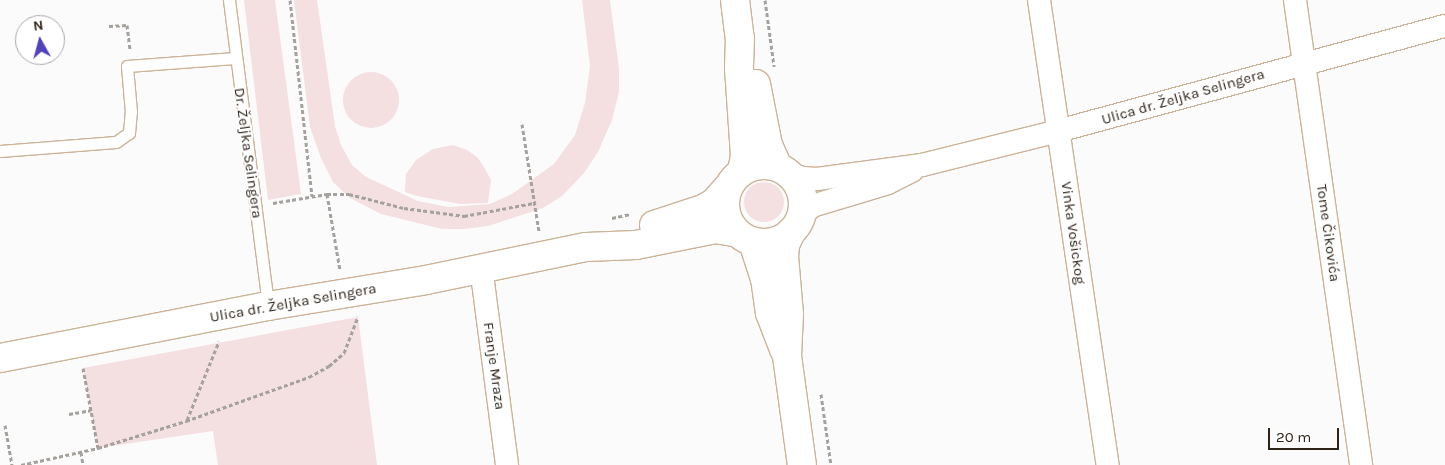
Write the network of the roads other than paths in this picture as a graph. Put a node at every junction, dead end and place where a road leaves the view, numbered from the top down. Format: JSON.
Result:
{"nodes":[{"id":1,"x":229,"y":0,"type":"edge"},
{"id":2,"x":735,"y":0,"type":"edge"},
{"id":3,"x":1039,"y":0,"type":"edge"},
{"id":4,"x":1295,"y":0,"type":"edge"},
{"id":5,"x":1445,"y":26,"type":"edge"},
{"id":6,"x":740,"y":38,"type":"junction"},
{"id":7,"x":235,"y":58,"type":"junction"},
{"id":8,"x":1304,"y":63,"type":"junction"},
{"id":9,"x":1058,"y":131,"type":"junction"},
{"id":10,"x":0,"y":151,"type":"edge"},
{"id":11,"x":922,"y":165,"type":"junction"},
{"id":12,"x":783,"y":170,"type":"junction"},
{"id":13,"x":735,"y":180,"type":"junction"},
{"id":14,"x":796,"y":223,"type":"junction"},
{"id":15,"x":744,"y":237,"type":"junction"},
{"id":16,"x":586,"y":248,"type":"junction"},
{"id":17,"x":481,"y":267,"type":"junction"},
{"id":18,"x":268,"y":306,"type":"junction"},
{"id":19,"x":786,"y":356,"type":"junction"},
{"id":20,"x":0,"y":358,"type":"edge"},
{"id":21,"x":507,"y":465,"type":"edge"},
{"id":22,"x":802,"y":465,"type":"edge"},
{"id":23,"x":1108,"y":465,"type":"edge"},
{"id":24,"x":1361,"y":465,"type":"edge"}],
"edges":[{"from":1,"to":7,"type":"lane","name":"Dr. Željka Selingera"},
{"from":2,"to":6,"type":"street"},
{"from":3,"to":9,"type":"street","name":"Vinka Vošickog"},
{"from":4,"to":8,"type":"street","name":"Tome Čikovića"},
{"from":5,"to":8,"type":"street","name":"Ulica dr. Željka Selingera"},
{"from":6,"to":12,"type":"street"},
{"from":6,"to":13,"type":"street"},
{"from":7,"to":10,"type":"lane"},
{"from":7,"to":18,"type":"lane","name":"Dr. Željka Selingera"},
{"from":8,"to":9,"type":"street","name":"Ulica dr. Željka Selingera"},
{"from":8,"to":24,"type":"street","name":"Tome Čikovića"},
{"from":9,"to":11,"type":"street","name":"Ulica dr. Željka Selingera"},
{"from":9,"to":23,"type":"street","name":"Vinka Vošickog"},
{"from":11,"to":12,"type":"street","name":"Ulica dr. Željka Selingera"},
{"from":11,"to":14,"type":"street","name":"Ulica dr. Željka Selingera"},
{"from":12,"to":13,"type":"street"},
{"from":12,"to":14,"type":"street"},
{"from":13,"to":15,"type":"street"},
{"from":13,"to":16,"type":"street","name":"Ulica dr. Željka Selingera"},
{"from":14,"to":15,"type":"street"},
{"from":14,"to":19,"type":"street"},
{"from":15,"to":16,"type":"street","name":"Ulica dr. Željka Selingera"},
{"from":15,"to":19,"type":"street"},
{"from":16,"to":17,"type":"street","name":"Ulica dr. Željka Selingera"},
{"from":17,"to":18,"type":"street","name":"Ulica dr. Željka Selingera"},
{"from":17,"to":21,"type":"street","name":"Franje Mraza"},
{"from":18,"to":20,"type":"street","name":"Ulica dr. Željka Selingera"},
{"from":19,"to":22,"type":"street"}]}
